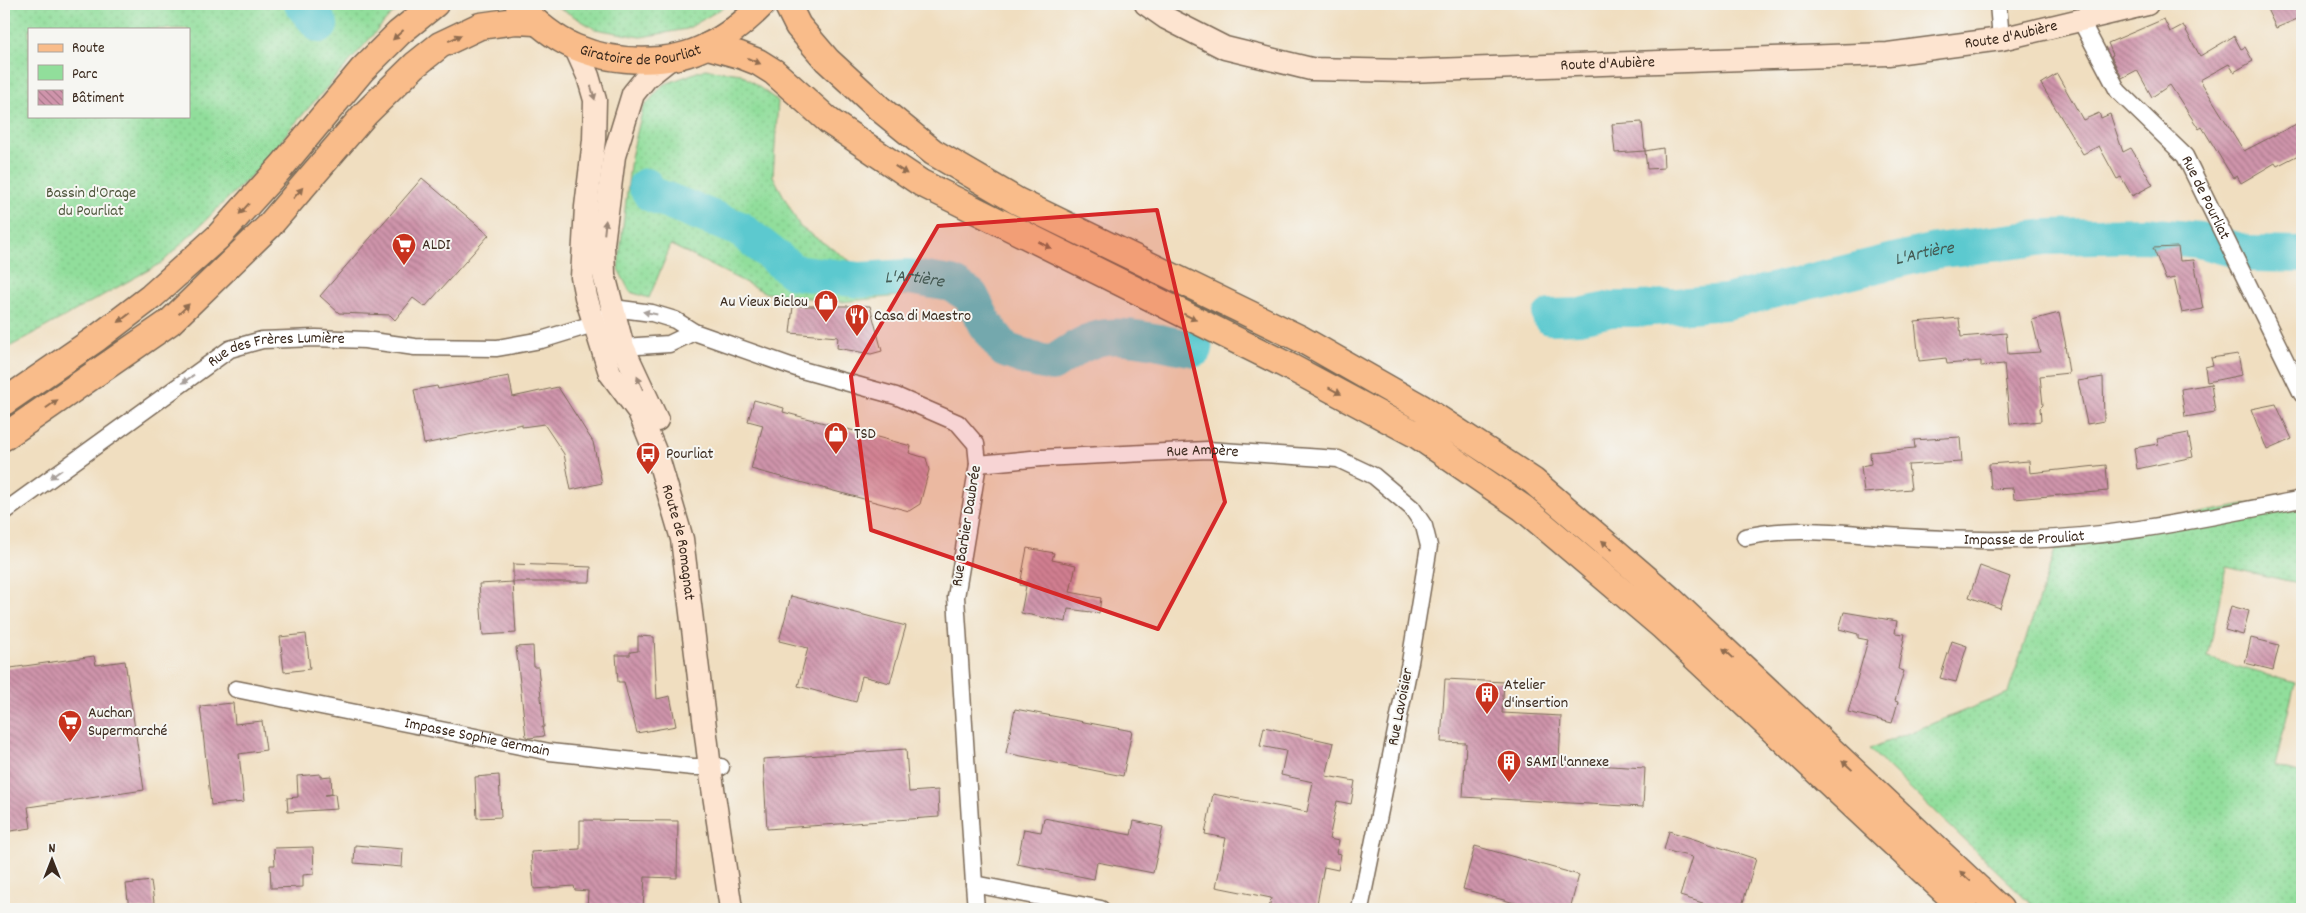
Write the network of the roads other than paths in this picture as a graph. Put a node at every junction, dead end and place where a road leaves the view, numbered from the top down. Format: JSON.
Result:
{"nodes":[{"id":1,"x":435,"y":4,"type":"edge"},
{"id":2,"x":763,"y":4,"type":"edge"},
{"id":3,"x":787,"y":4,"type":"edge"},
{"id":4,"x":1146,"y":4,"type":"edge"},
{"id":5,"x":1998,"y":4,"type":"edge"},
{"id":6,"x":2147,"y":4,"type":"edge"},
{"id":7,"x":527,"y":13,"type":"edge"},
{"id":8,"x":2081,"y":21,"type":"junction"},
{"id":9,"x":2002,"y":39,"type":"junction"},
{"id":10,"x":708,"y":46,"type":"junction"},
{"id":11,"x":575,"y":47,"type":"junction"},
{"id":12,"x":671,"y":58,"type":"junction"},
{"id":13,"x":603,"y":318,"type":"junction"},
{"id":14,"x":694,"y":332,"type":"junction"},
{"id":15,"x":97,"y":338,"type":"junction"},
{"id":16,"x":624,"y":347,"type":"junction"},
{"id":17,"x":4,"y":385,"type":"edge"},
{"id":18,"x":2302,"y":394,"type":"edge"},
{"id":19,"x":4,"y":402,"type":"edge"},
{"id":20,"x":4,"y":437,"type":"edge"},
{"id":21,"x":978,"y":464,"type":"junction"},
{"id":22,"x":2302,"y":499,"type":"edge"},
{"id":23,"x":1412,"y":508,"type":"joint"},
{"id":24,"x":4,"y":512,"type":"edge"},
{"id":25,"x":1745,"y":537,"type":"dead end"},
{"id":26,"x":236,"y":689,"type":"dead end"},
{"id":27,"x":715,"y":767,"type":"junction"},
{"id":28,"x":974,"y":884,"type":"junction"},
{"id":29,"x":731,"y":909,"type":"edge"},
{"id":30,"x":740,"y":909,"type":"edge"},
{"id":31,"x":976,"y":909,"type":"edge"},
{"id":32,"x":1100,"y":909,"type":"edge"},
{"id":33,"x":1360,"y":909,"type":"edge"},
{"id":34,"x":1964,"y":909,"type":"edge"},
{"id":35,"x":2000,"y":909,"type":"edge"}],
"edges":[{"from":1,"to":15,"type":"highway","one_way":true},
{"from":2,"to":10,"type":"main road","name":"Giratoire de Pourliat"},
{"from":35,"to":3,"type":"highway","one_way":true},
{"from":4,"to":9,"type":"main road","name":"Route d'Aubière"},
{"from":5,"to":9,"type":"street"},
{"from":6,"to":8,"type":"main road","name":"Route d'Aubière"},
{"from":7,"to":11,"type":"main road","name":"Giratoire de Pourliat"},
{"from":20,"to":7,"type":"highway","one_way":true},
{"from":8,"to":9,"type":"main road","name":"Route d'Aubière"},
{"from":8,"to":18,"type":"street","name":"Rue de Pourliat"},
{"from":10,"to":12,"type":"main road","name":"Giratoire de Pourliat"},
{"from":10,"to":34,"type":"highway","one_way":true},
{"from":11,"to":12,"type":"main road","name":"Giratoire de Pourliat"},
{"from":11,"to":13,"type":"main road","name":"Route de Romagnat","one_way":true},
{"from":13,"to":12,"type":"main road","name":"Route de Romagnat","one_way":true},
{"from":14,"to":13,"type":"street","name":"Rue Barbier Daubrée","one_way":true},
{"from":13,"to":16,"type":"main road","name":"Route de Romagnat"},
{"from":13,"to":24,"type":"street","name":"Rue des Frères Lumière","one_way":true},
{"from":13,"to":27,"type":"main road","name":"Route de Romagnat"},
{"from":14,"to":16,"type":"street"},
{"from":14,"to":21,"type":"street","name":"Rue Barbier Daubrée"},
{"from":15,"to":17,"type":"highway"},
{"from":15,"to":19,"type":"highway"},
{"from":27,"to":16,"type":"main road","name":"Route de Romagnat","one_way":true},
{"from":21,"to":23,"type":"street","name":"Rue Ampère"},
{"from":21,"to":28,"type":"street","name":"Rue Barbier Daubrée"},
{"from":22,"to":25,"type":"street","name":"Impasse de Prouliat"},
{"from":23,"to":33,"type":"street","name":"Rue Lavoisier"},
{"from":26,"to":27,"type":"street","name":"Impasse Sophie Germain"},
{"from":27,"to":29,"type":"main road","name":"Route de Romagnat"},
{"from":27,"to":30,"type":"main road","name":"Route de Romagnat"},
{"from":28,"to":31,"type":"street","name":"Rue Barbier Daubrée"},
{"from":28,"to":32,"type":"street"}]}
